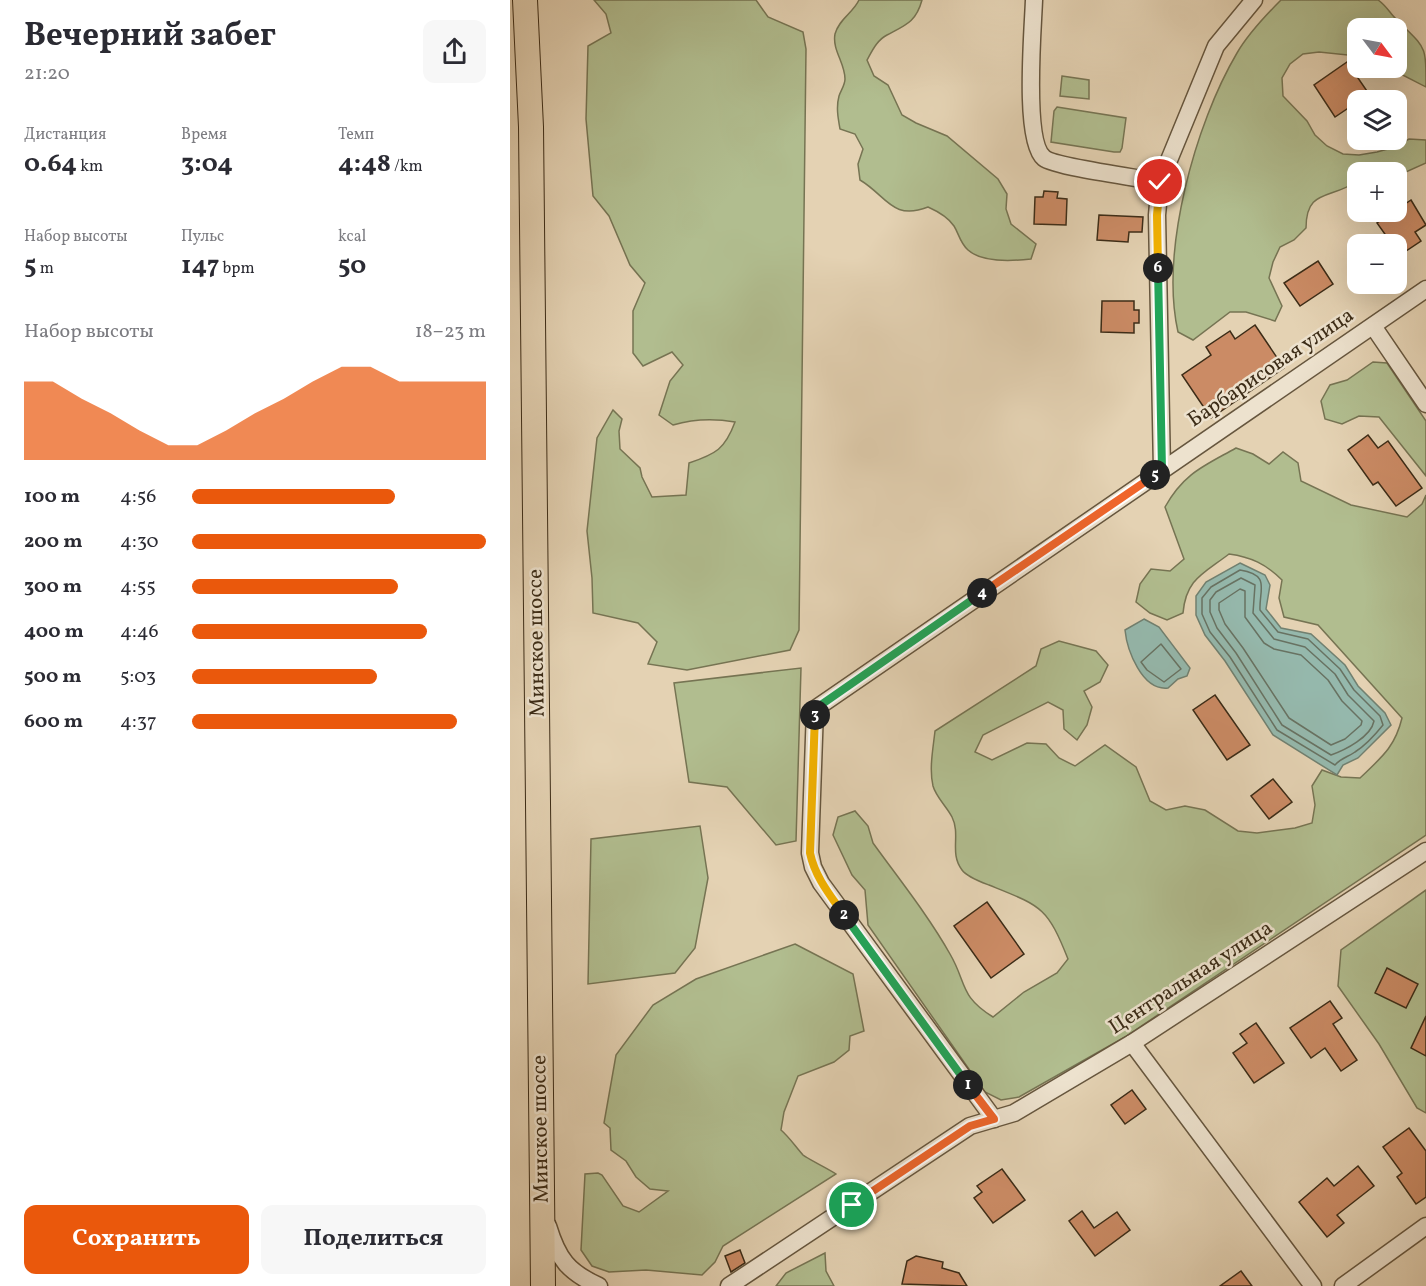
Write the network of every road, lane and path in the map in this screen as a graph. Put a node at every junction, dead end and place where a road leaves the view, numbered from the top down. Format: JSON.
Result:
{"nodes":[{"id":1,"x":525,"y":0,"type":"edge"},
{"id":2,"x":1034,"y":0,"type":"edge"},
{"id":3,"x":1254,"y":0,"type":"edge"},
{"id":4,"x":1160,"y":182,"type":"junction"},
{"id":5,"x":1426,"y":289,"type":"edge"},
{"id":6,"x":1373,"y":326,"type":"junction"},
{"id":7,"x":1426,"y":404,"type":"edge"},
{"id":8,"x":1162,"y":470,"type":"junction"},
{"id":9,"x":1426,"y":850,"type":"edge"},
{"id":10,"x":1132,"y":1043,"type":"junction"},
{"id":11,"x":994,"y":1119,"type":"junction"},
{"id":12,"x":542,"y":1209,"type":"junction"},
{"id":13,"x":1426,"y":1226,"type":"edge"},
{"id":14,"x":731,"y":1285,"type":"edge"},
{"id":15,"x":543,"y":1286,"type":"edge"},
{"id":16,"x":599,"y":1286,"type":"edge"},
{"id":17,"x":1313,"y":1286,"type":"edge"},
{"id":18,"x":1343,"y":1286,"type":"edge"}],
"edges":[{"from":1,"to":12,"type":"highway","name":"Минское шоссе"},
{"from":2,"to":4,"type":"street"},
{"from":3,"to":4,"type":"street"},
{"from":4,"to":8,"type":"street"},
{"from":5,"to":6,"type":"street","name":"Барбарисовая улица"},
{"from":6,"to":7,"type":"street"},
{"from":6,"to":8,"type":"street","name":"Барбарисовая улица"},
{"from":8,"to":11,"type":"street","name":"Барбарисовая улица"},
{"from":9,"to":10,"type":"street","name":"Центральная улица"},
{"from":10,"to":11,"type":"street","name":"Центральная улица"},
{"from":10,"to":17,"type":"street"},
{"from":11,"to":14,"type":"street","name":"Центральная улица"},
{"from":12,"to":15,"type":"highway","name":"Минское шоссе"},
{"from":12,"to":16,"type":"street"},
{"from":13,"to":18,"type":"street"}]}
